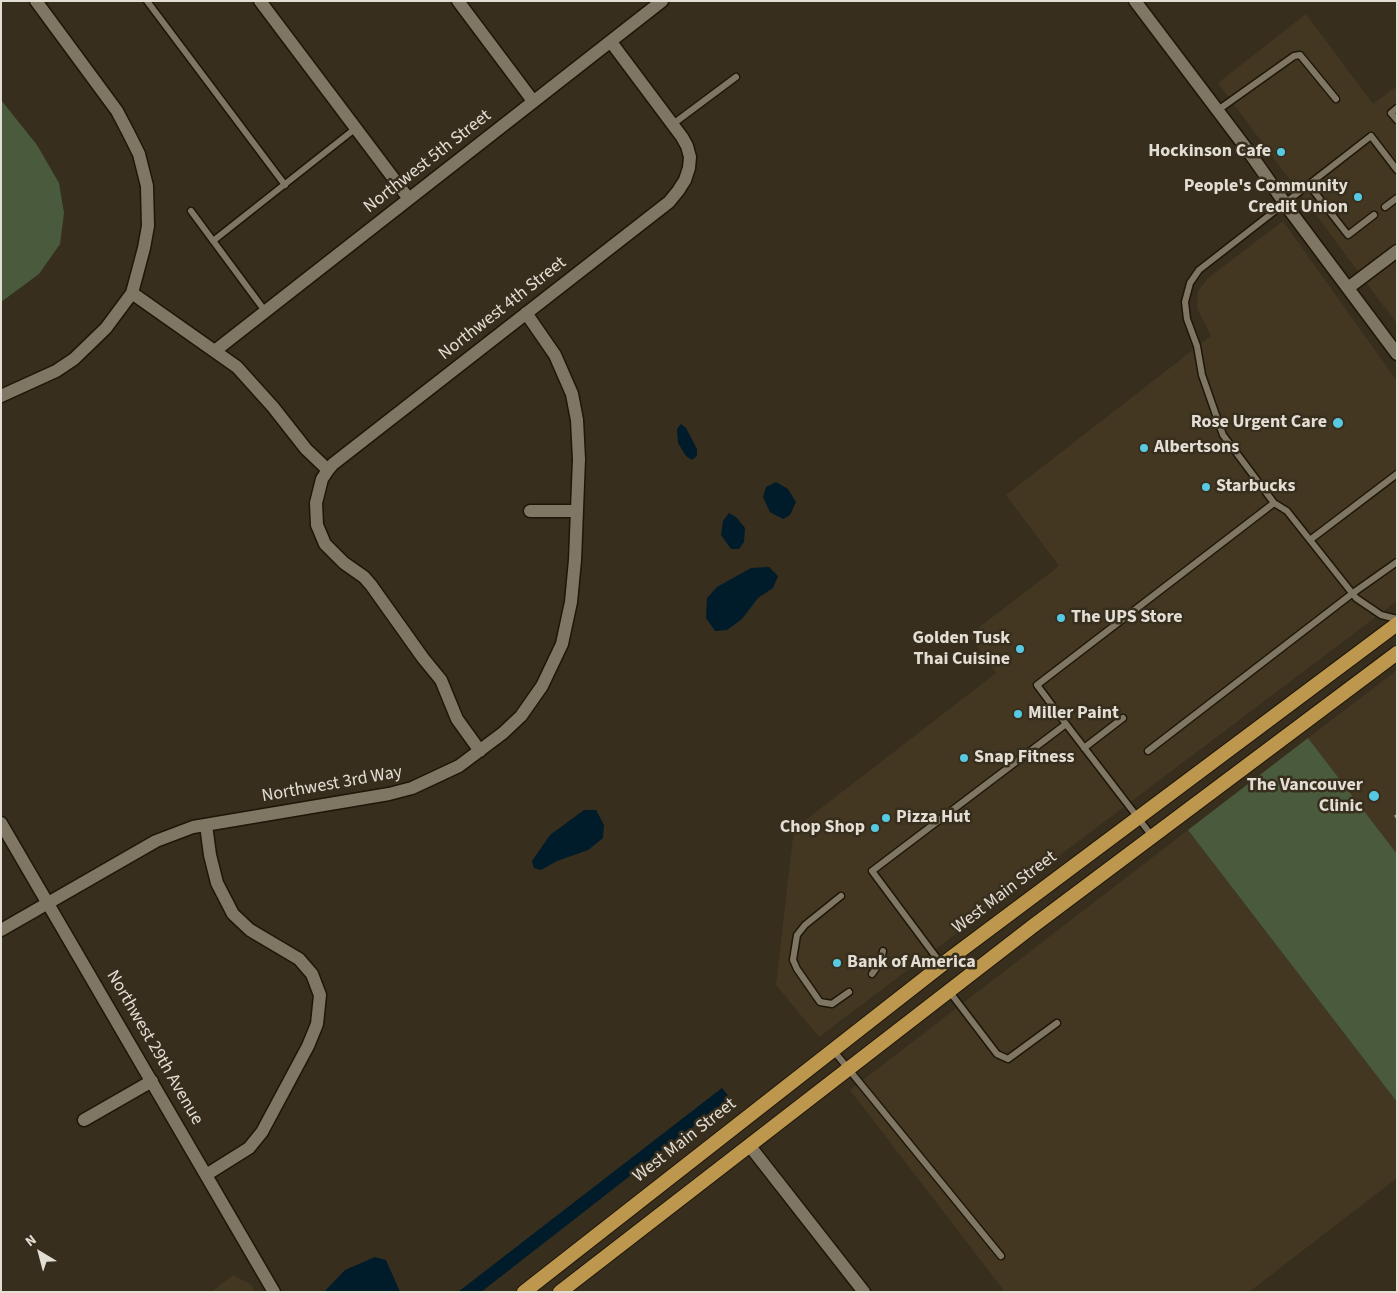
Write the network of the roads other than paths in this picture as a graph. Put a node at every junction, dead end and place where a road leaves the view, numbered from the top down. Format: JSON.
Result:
{"nodes":[{"id":1,"x":36,"y":1,"type":"edge"},
{"id":2,"x":147,"y":1,"type":"edge"},
{"id":3,"x":260,"y":1,"type":"edge"},
{"id":4,"x":458,"y":1,"type":"edge"},
{"id":5,"x":662,"y":1,"type":"edge"},
{"id":6,"x":1135,"y":1,"type":"edge"},
{"id":7,"x":610,"y":42,"type":"junction"},
{"id":8,"x":736,"y":76,"type":"dead end"},
{"id":9,"x":1336,"y":99,"type":"dead end"},
{"id":10,"x":534,"y":101,"type":"junction"},
{"id":11,"x":1397,"y":108,"type":"edge"},
{"id":12,"x":1218,"y":110,"type":"junction"},
{"id":13,"x":1397,"y":120,"type":"edge"},
{"id":14,"x":673,"y":124,"type":"junction"},
{"id":15,"x":356,"y":128,"type":"junction"},
{"id":16,"x":1397,"y":170,"type":"edge"},
{"id":17,"x":285,"y":185,"type":"junction"},
{"id":18,"x":1309,"y":185,"type":"junction"},
{"id":19,"x":1397,"y":198,"type":"edge"},
{"id":20,"x":409,"y":199,"type":"junction"},
{"id":21,"x":1285,"y":204,"type":"junction"},
{"id":22,"x":1385,"y":207,"type":"dead end"},
{"id":23,"x":191,"y":211,"type":"dead end"},
{"id":24,"x":1374,"y":215,"type":"dead end"},
{"id":25,"x":213,"y":241,"type":"junction"},
{"id":26,"x":1397,"y":251,"type":"edge"},
{"id":27,"x":1348,"y":288,"type":"junction"},
{"id":28,"x":132,"y":293,"type":"junction"},
{"id":29,"x":266,"y":311,"type":"junction"},
{"id":30,"x":526,"y":313,"type":"junction"},
{"id":31,"x":216,"y":350,"type":"junction"},
{"id":32,"x":1397,"y":354,"type":"edge"},
{"id":33,"x":1,"y":396,"type":"edge"},
{"id":34,"x":328,"y":470,"type":"junction"},
{"id":35,"x":1397,"y":474,"type":"edge"},
{"id":36,"x":1274,"y":503,"type":"junction"},
{"id":37,"x":530,"y":511,"type":"dead end"},
{"id":38,"x":575,"y":511,"type":"junction"},
{"id":39,"x":1310,"y":540,"type":"junction"},
{"id":40,"x":1397,"y":562,"type":"edge"},
{"id":41,"x":1353,"y":593,"type":"junction"},
{"id":42,"x":1397,"y":619,"type":"edge"},
{"id":43,"x":1397,"y":624,"type":"edge"},
{"id":44,"x":1395,"y":658,"type":"edge"},
{"id":45,"x":1123,"y":718,"type":"dead end"},
{"id":46,"x":1066,"y":724,"type":"junction"},
{"id":47,"x":1084,"y":748,"type":"junction"},
{"id":48,"x":480,"y":751,"type":"junction"},
{"id":49,"x":1148,"y":751,"type":"dead end"},
{"id":50,"x":1137,"y":817,"type":"junction"},
{"id":51,"x":1,"y":823,"type":"edge"},
{"id":52,"x":206,"y":825,"type":"junction"},
{"id":53,"x":1152,"y":836,"type":"junction"},
{"id":54,"x":841,"y":896,"type":"dead end"},
{"id":55,"x":49,"y":902,"type":"junction"},
{"id":56,"x":1,"y":930,"type":"edge"},
{"id":57,"x":883,"y":951,"type":"dead end"},
{"id":58,"x":942,"y":965,"type":"junction"},
{"id":59,"x":872,"y":974,"type":"dead end"},
{"id":60,"x":949,"y":991,"type":"junction"},
{"id":61,"x":849,"y":992,"type":"dead end"},
{"id":62,"x":1057,"y":1023,"type":"dead end"},
{"id":63,"x":833,"y":1050,"type":"junction"},
{"id":64,"x":847,"y":1069,"type":"junction"},
{"id":65,"x":152,"y":1081,"type":"junction"},
{"id":66,"x":84,"y":1120,"type":"dead end"},
{"id":67,"x":749,"y":1145,"type":"junction"},
{"id":68,"x":206,"y":1175,"type":"junction"},
{"id":69,"x":1001,"y":1256,"type":"dead end"},
{"id":70,"x":274,"y":1292,"type":"edge"},
{"id":71,"x":524,"y":1292,"type":"edge"},
{"id":72,"x":560,"y":1292,"type":"edge"},
{"id":73,"x":864,"y":1292,"type":"edge"}],
"edges":[{"from":1,"to":28,"type":"street"},
{"from":2,"to":17,"type":"lane"},
{"from":3,"to":15,"type":"street"},
{"from":4,"to":10,"type":"street"},
{"from":5,"to":7,"type":"street","name":"Northwest 5th Street"},
{"from":6,"to":12,"type":"street"},
{"from":7,"to":10,"type":"street","name":"Northwest 5th Street"},
{"from":7,"to":14,"type":"street"},
{"from":8,"to":14,"type":"lane"},
{"from":9,"to":12,"type":"lane"},
{"from":10,"to":20,"type":"street","name":"Northwest 5th Street"},
{"from":11,"to":13,"type":"lane"},
{"from":12,"to":21,"type":"street"},
{"from":14,"to":30,"type":"street","name":"Northwest 4th Street"},
{"from":15,"to":17,"type":"lane"},
{"from":15,"to":20,"type":"street"},
{"from":16,"to":18,"type":"lane"},
{"from":17,"to":25,"type":"lane"},
{"from":18,"to":21,"type":"lane"},
{"from":18,"to":24,"type":"lane"},
{"from":19,"to":22,"type":"lane"},
{"from":20,"to":29,"type":"street","name":"Northwest 5th Street"},
{"from":21,"to":27,"type":"street"},
{"from":21,"to":36,"type":"lane"},
{"from":23,"to":25,"type":"lane"},
{"from":25,"to":29,"type":"lane"},
{"from":26,"to":27,"type":"street"},
{"from":27,"to":32,"type":"street"},
{"from":28,"to":31,"type":"street"},
{"from":28,"to":33,"type":"street"},
{"from":29,"to":31,"type":"street","name":"Northwest 5th Street"},
{"from":30,"to":34,"type":"street","name":"Northwest 4th Street"},
{"from":30,"to":38,"type":"street","name":"Northwest 3rd Way"},
{"from":31,"to":34,"type":"street"},
{"from":34,"to":48,"type":"street"},
{"from":35,"to":39,"type":"lane"},
{"from":36,"to":39,"type":"lane"},
{"from":36,"to":46,"type":"lane"},
{"from":37,"to":38,"type":"street"},
{"from":38,"to":48,"type":"street","name":"Northwest 3rd Way"},
{"from":39,"to":41,"type":"lane"},
{"from":40,"to":41,"type":"lane"},
{"from":41,"to":42,"type":"lane"},
{"from":41,"to":49,"type":"lane"},
{"from":43,"to":50,"type":"highway","name":"West Main Street"},
{"from":44,"to":53,"type":"highway"},
{"from":45,"to":47,"type":"lane"},
{"from":46,"to":47,"type":"lane"},
{"from":46,"to":58,"type":"lane"},
{"from":47,"to":50,"type":"lane"},
{"from":48,"to":52,"type":"street","name":"Northwest 3rd Way"},
{"from":50,"to":53,"type":"lane"},
{"from":50,"to":58,"type":"highway","name":"West Main Street"},
{"from":51,"to":55,"type":"street","name":"Northwest 29th Avenue"},
{"from":52,"to":55,"type":"street","name":"Northwest 3rd Way"},
{"from":52,"to":68,"type":"street"},
{"from":53,"to":60,"type":"highway"},
{"from":54,"to":61,"type":"lane"},
{"from":55,"to":56,"type":"street","name":"Northwest 3rd Way"},
{"from":55,"to":65,"type":"street","name":"Northwest 29th Avenue"},
{"from":57,"to":59,"type":"lane"},
{"from":58,"to":63,"type":"highway","name":"West Main Street"},
{"from":60,"to":62,"type":"lane"},
{"from":60,"to":64,"type":"highway"},
{"from":63,"to":64,"type":"lane"},
{"from":63,"to":71,"type":"highway","name":"West Main Street"},
{"from":64,"to":67,"type":"highway"},
{"from":64,"to":69,"type":"lane"},
{"from":65,"to":66,"type":"street"},
{"from":65,"to":68,"type":"street","name":"Northwest 29th Avenue"},
{"from":67,"to":72,"type":"highway"},
{"from":67,"to":73,"type":"street"},
{"from":68,"to":70,"type":"street","name":"Northwest 29th Avenue"}]}
